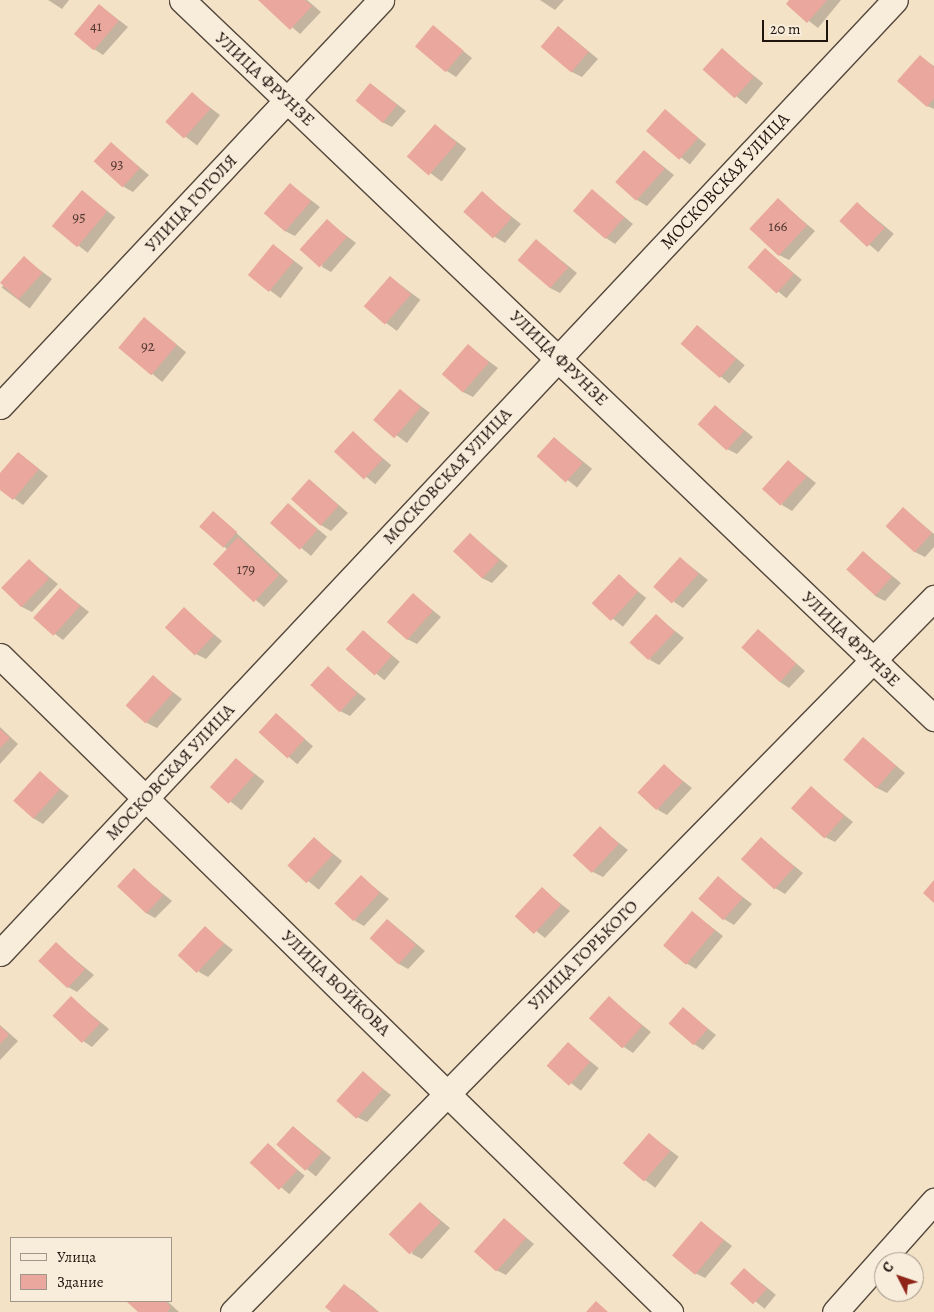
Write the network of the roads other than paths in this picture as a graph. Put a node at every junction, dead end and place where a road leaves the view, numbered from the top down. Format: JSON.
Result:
{"nodes":[{"id":1,"x":182,"y":0,"type":"edge"},
{"id":2,"x":381,"y":0,"type":"edge"},
{"id":3,"x":895,"y":0,"type":"edge"},
{"id":4,"x":288,"y":100,"type":"junction"},
{"id":5,"x":559,"y":357,"type":"junction"},
{"id":6,"x":0,"y":406,"type":"edge"},
{"id":7,"x":934,"y":598,"type":"edge"},
{"id":8,"x":0,"y":656,"type":"edge"},
{"id":9,"x":873,"y":661,"type":"junction"},
{"id":10,"x":934,"y":718,"type":"edge"},
{"id":11,"x":146,"y":798,"type":"junction"},
{"id":12,"x":0,"y":953,"type":"edge"},
{"id":13,"x":448,"y":1092,"type":"junction"},
{"id":14,"x":934,"y":1201,"type":"edge"},
{"id":15,"x":232,"y":1312,"type":"edge"},
{"id":16,"x":670,"y":1312,"type":"edge"},
{"id":17,"x":834,"y":1312,"type":"edge"}],
"edges":[{"from":1,"to":4,"type":"street","name":"УЛИЦА ФРУНЗЕ"},
{"from":2,"to":4,"type":"street","name":"УЛИЦА ГОГОЛЯ"},
{"from":3,"to":5,"type":"street","name":"МОСКОВСКАЯ УЛИЦА"},
{"from":4,"to":5,"type":"street","name":"УЛИЦА ФРУНЗЕ"},
{"from":4,"to":6,"type":"street","name":"УЛИЦА ГОГОЛЯ"},
{"from":5,"to":9,"type":"street","name":"УЛИЦА ФРУНЗЕ"},
{"from":5,"to":11,"type":"street","name":"МОСКОВСКАЯ УЛИЦА"},
{"from":7,"to":9,"type":"street","name":"УЛИЦА ГОРЬКОГО"},
{"from":8,"to":11,"type":"street","name":"УЛИЦА ВОЙКОВА"},
{"from":9,"to":10,"type":"street","name":"УЛИЦА ФРУНЗЕ"},
{"from":9,"to":13,"type":"street","name":"УЛИЦА ГОРЬКОГО"},
{"from":11,"to":12,"type":"street","name":"МОСКОВСКАЯ УЛИЦА"},
{"from":11,"to":13,"type":"street","name":"УЛИЦА ВОЙКОВА"},
{"from":13,"to":15,"type":"street","name":"УЛИЦА ГОРЬКОГО"},
{"from":13,"to":16,"type":"street","name":"УЛИЦА ВОЙКОВА"},
{"from":14,"to":17,"type":"street"}]}
